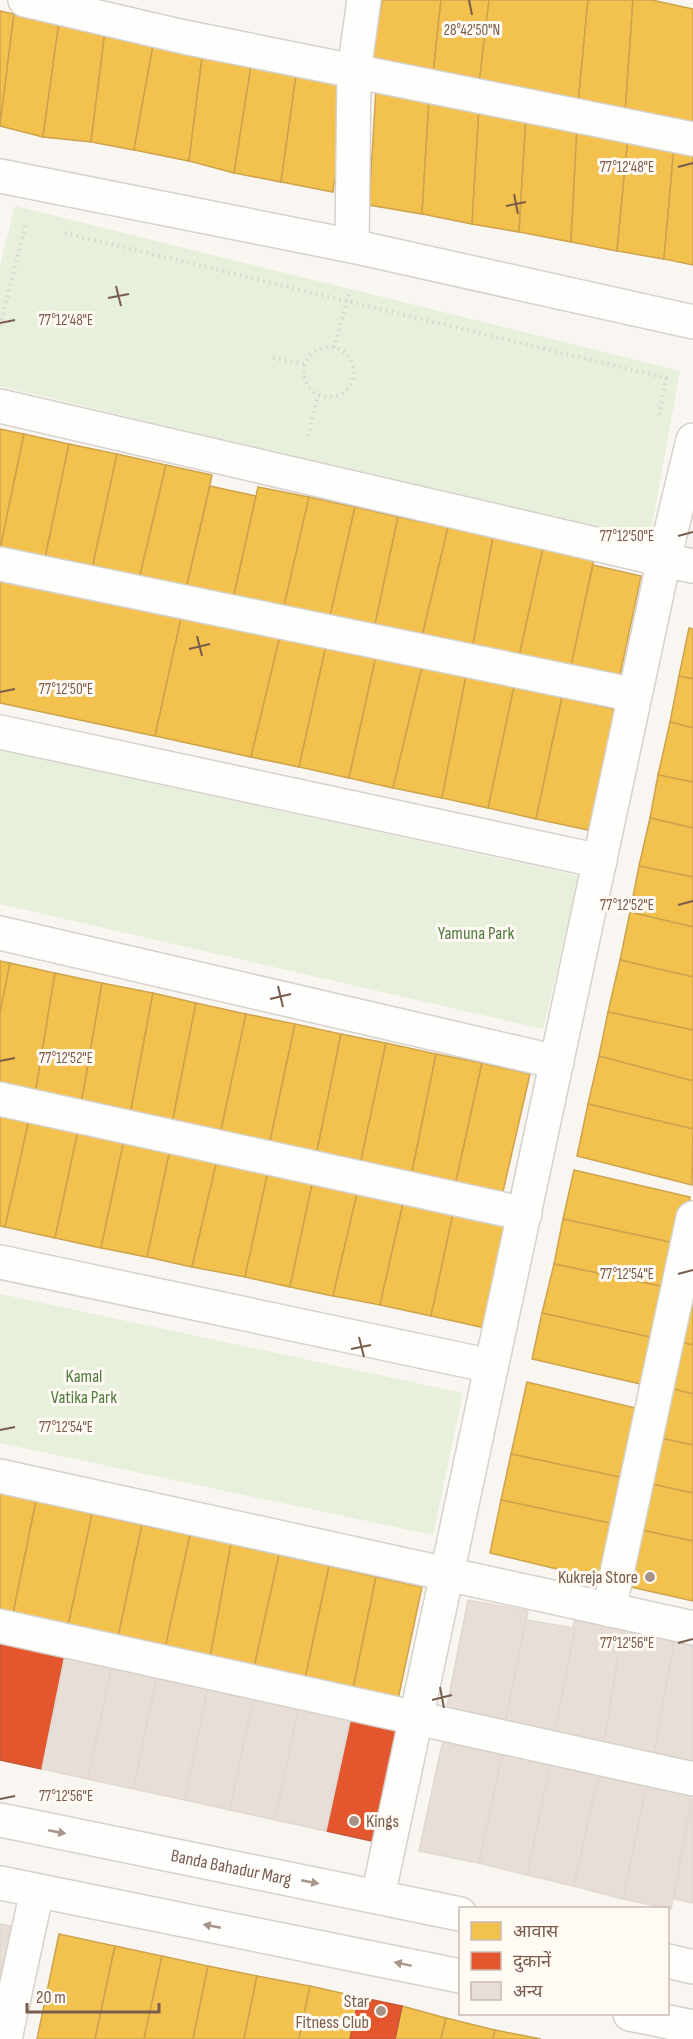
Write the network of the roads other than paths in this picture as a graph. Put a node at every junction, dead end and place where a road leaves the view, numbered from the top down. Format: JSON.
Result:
{"nodes":[{"id":1,"x":25,"y":0,"type":"edge"},
{"id":2,"x":364,"y":0,"type":"edge"},
{"id":3,"x":354,"y":70,"type":"junction"},
{"id":4,"x":693,"y":139,"type":"edge"},
{"id":5,"x":0,"y":176,"type":"edge"},
{"id":6,"x":352,"y":246,"type":"junction"},
{"id":7,"x":693,"y":322,"type":"edge"},
{"id":8,"x":0,"y":406,"type":"edge"},
{"id":9,"x":685,"y":450,"type":"edge"},
{"id":10,"x":679,"y":563,"type":"edge"},
{"id":11,"x":0,"y":564,"type":"edge"},
{"id":12,"x":635,"y":695,"type":"junction"},
{"id":13,"x":0,"y":732,"type":"edge"},
{"id":14,"x":600,"y":861,"type":"junction"},
{"id":15,"x":0,"y":933,"type":"edge"},
{"id":16,"x":557,"y":1062,"type":"junction"},
{"id":17,"x":0,"y":1099,"type":"edge"},
{"id":18,"x":525,"y":1214,"type":"junction"},
{"id":19,"x":693,"y":1218,"type":"edge"},
{"id":20,"x":0,"y":1262,"type":"edge"},
{"id":21,"x":491,"y":1366,"type":"junction"},
{"id":22,"x":0,"y":1476,"type":"edge"},
{"id":23,"x":447,"y":1575,"type":"junction"},
{"id":24,"x":609,"y":1610,"type":"junction"},
{"id":25,"x":0,"y":1626,"type":"edge"},
{"id":26,"x":693,"y":1628,"type":"edge"},
{"id":27,"x":416,"y":1718,"type":"junction"},
{"id":28,"x":693,"y":1779,"type":"edge"},
{"id":29,"x":0,"y":1820,"type":"edge"},
{"id":30,"x":0,"y":1883,"type":"edge"},
{"id":31,"x":37,"y":1891,"type":"junction"},
{"id":32,"x":378,"y":1896,"type":"junction"},
{"id":33,"x":459,"y":1914,"type":"edge"},
{"id":34,"x":669,"y":1961,"type":"edge"},
{"id":35,"x":693,"y":1967,"type":"edge"},
{"id":36,"x":459,"y":1976,"type":"edge"},
{"id":37,"x":639,"y":2015,"type":"edge"},
{"id":38,"x":693,"y":2027,"type":"edge"},
{"id":39,"x":5,"y":2039,"type":"edge"}],
"edges":[{"from":1,"to":3,"type":"street"},
{"from":2,"to":3,"type":"street"},
{"from":3,"to":4,"type":"street"},
{"from":3,"to":6,"type":"street"},
{"from":5,"to":6,"type":"street"},
{"from":6,"to":7,"type":"street"},
{"from":8,"to":10,"type":"street"},
{"from":9,"to":10,"type":"street"},
{"from":10,"to":12,"type":"street"},
{"from":11,"to":12,"type":"street"},
{"from":12,"to":14,"type":"street"},
{"from":13,"to":14,"type":"street"},
{"from":14,"to":16,"type":"street"},
{"from":15,"to":16,"type":"street"},
{"from":16,"to":18,"type":"street"},
{"from":17,"to":18,"type":"street"},
{"from":18,"to":21,"type":"street"},
{"from":19,"to":24,"type":"street"},
{"from":20,"to":21,"type":"street"},
{"from":21,"to":23,"type":"street"},
{"from":22,"to":23,"type":"street"},
{"from":23,"to":24,"type":"street"},
{"from":23,"to":27,"type":"street"},
{"from":24,"to":26,"type":"street"},
{"from":25,"to":27,"type":"street"},
{"from":27,"to":28,"type":"street"},
{"from":27,"to":32,"type":"street"},
{"from":29,"to":32,"type":"street","name":"Banda Bahadur Marg","one_way":true},
{"from":30,"to":31,"type":"street"},
{"from":36,"to":31,"type":"street","one_way":true},
{"from":31,"to":39,"type":"street"},
{"from":32,"to":33,"type":"street","name":"Banda Bahadur Marg"},
{"from":34,"to":35,"type":"street"},
{"from":37,"to":38,"type":"street"}]}
